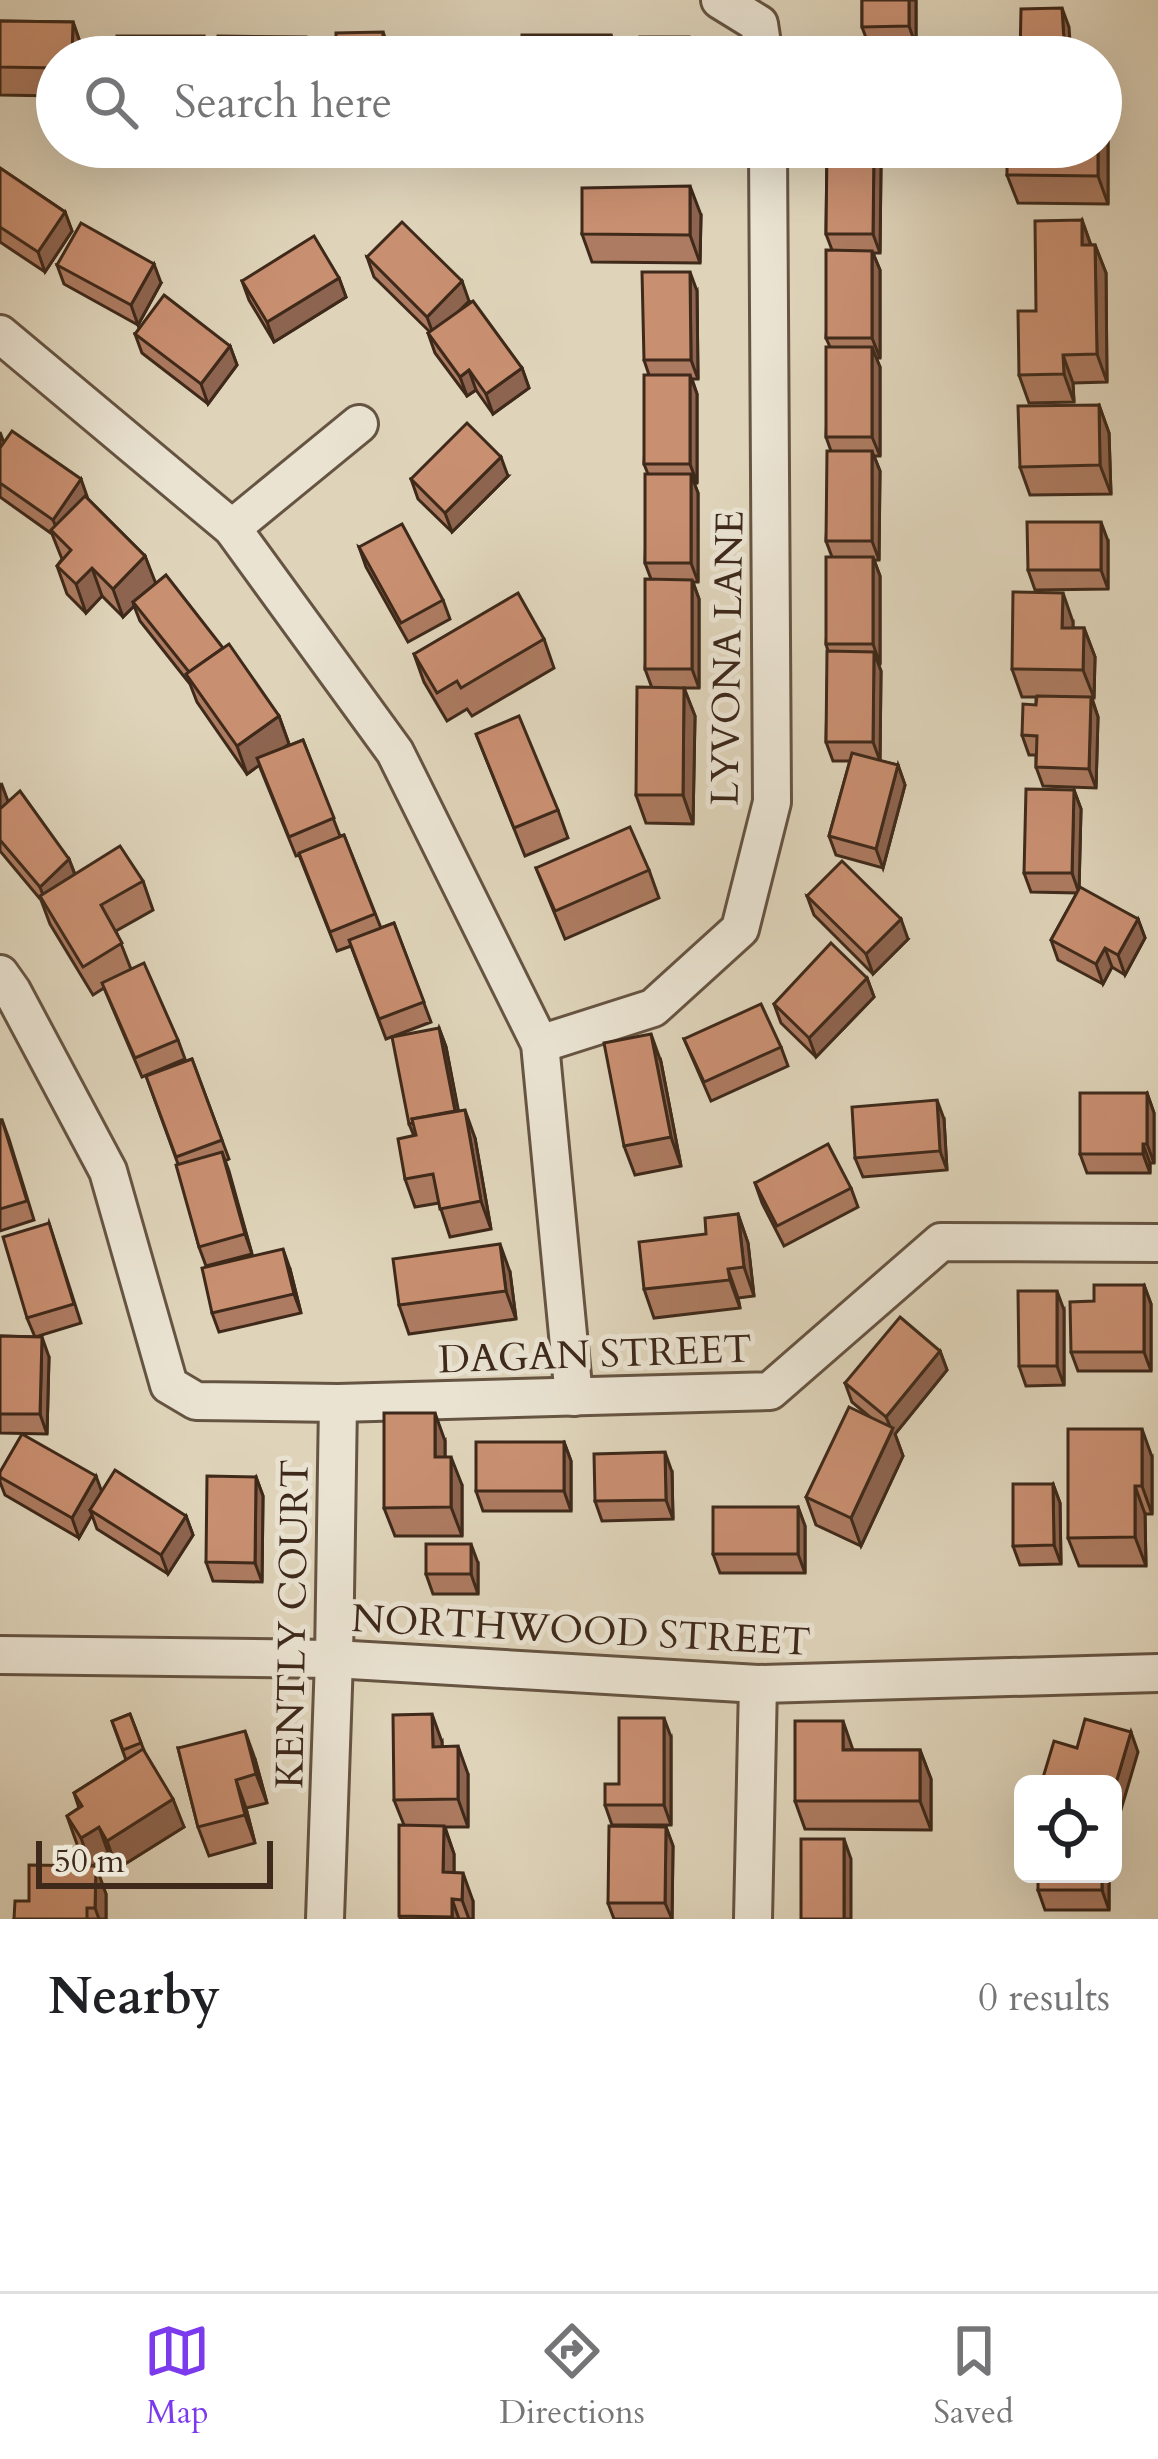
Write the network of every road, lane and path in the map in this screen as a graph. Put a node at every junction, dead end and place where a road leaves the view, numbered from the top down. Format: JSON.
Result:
{"nodes":[{"id":1,"x":720,"y":0,"type":"edge"},
{"id":2,"x":761,"y":36,"type":"edge"},
{"id":3,"x":768,"y":168,"type":"edge"},
{"id":4,"x":0,"y":334,"type":"edge"},
{"id":5,"x":359,"y":424,"type":"dead end"},
{"id":6,"x":232,"y":528,"type":"junction"},
{"id":7,"x":0,"y":974,"type":"edge"},
{"id":8,"x":540,"y":1044,"type":"junction"},
{"id":9,"x":1158,"y":1243,"type":"edge"},
{"id":10,"x":574,"y":1397,"type":"junction"},
{"id":11,"x":338,"y":1403,"type":"junction"},
{"id":12,"x":0,"y":1655,"type":"edge"},
{"id":13,"x":334,"y":1659,"type":"junction"},
{"id":14,"x":1158,"y":1673,"type":"edge"},
{"id":15,"x":758,"y":1684,"type":"junction"},
{"id":16,"x":325,"y":1919,"type":"edge"},
{"id":17,"x":753,"y":1919,"type":"edge"}],
"edges":[{"from":1,"to":2,"type":"street"},
{"from":3,"to":8,"type":"street","name":"LYVONA LANE"},
{"from":4,"to":6,"type":"street"},
{"from":5,"to":6,"type":"street"},
{"from":6,"to":8,"type":"street"},
{"from":7,"to":11,"type":"street","name":"DAGAN STREET"},
{"from":8,"to":10,"type":"street"},
{"from":9,"to":10,"type":"street","name":"DAGAN STREET"},
{"from":10,"to":11,"type":"street","name":"DAGAN STREET"},
{"from":11,"to":13,"type":"street","name":"KENTLY COURT"},
{"from":12,"to":13,"type":"street","name":"NORTHWOOD STREET"},
{"from":13,"to":15,"type":"street","name":"NORTHWOOD STREET"},
{"from":13,"to":16,"type":"street","name":"KENTLY COURT"},
{"from":14,"to":15,"type":"street","name":"NORTHWOOD STREET"},
{"from":15,"to":17,"type":"street"}]}
